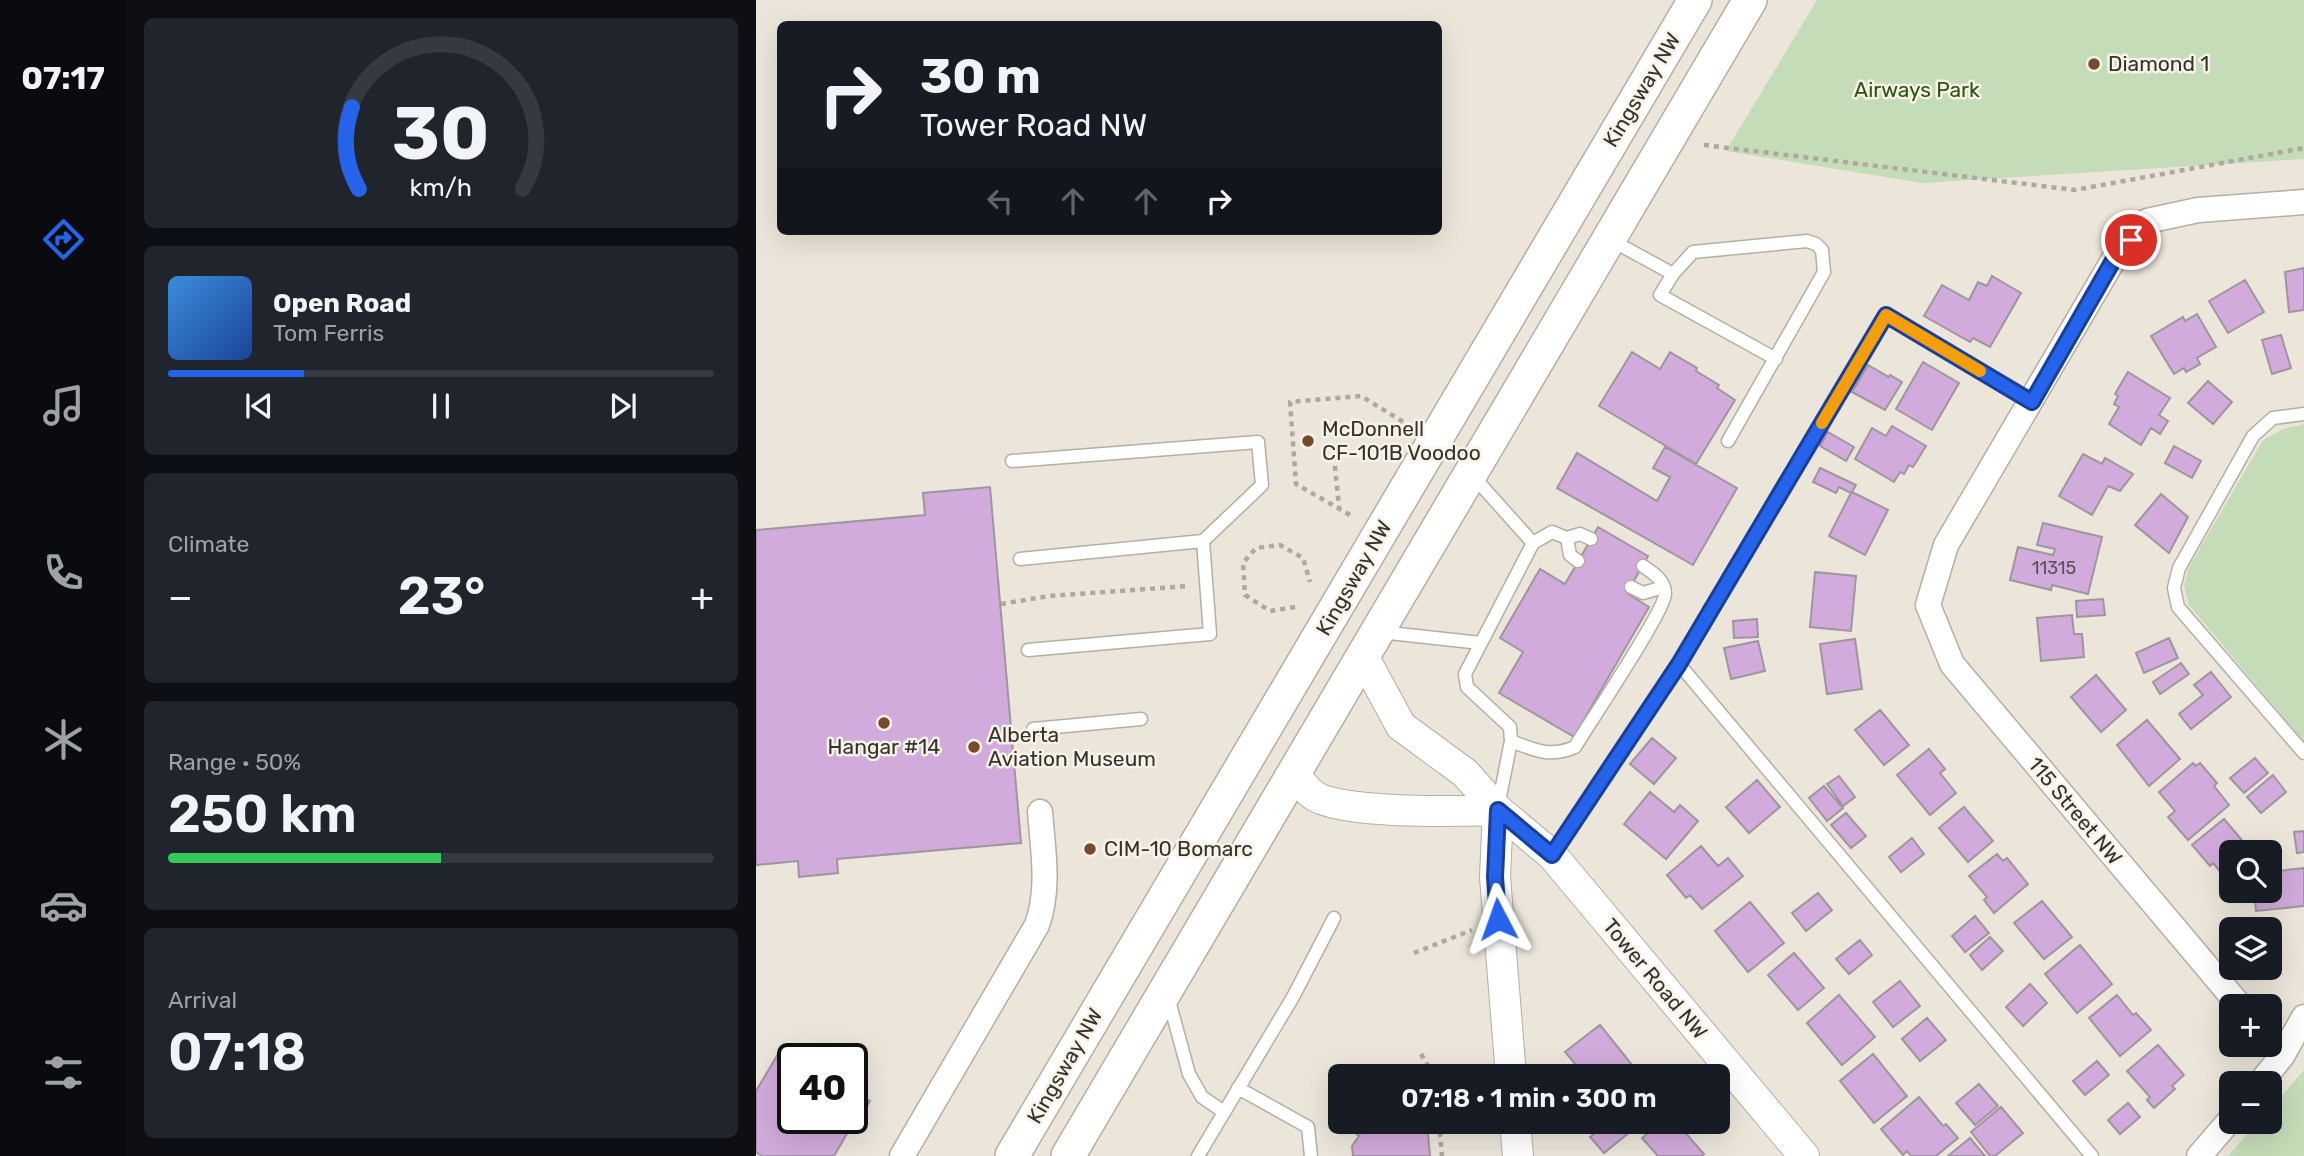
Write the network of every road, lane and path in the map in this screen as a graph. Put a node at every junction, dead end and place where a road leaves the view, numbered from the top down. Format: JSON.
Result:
{"nodes":[{"id":1,"x":1695,"y":0,"type":"edge"},
{"id":2,"x":1750,"y":0,"type":"edge"},
{"id":3,"x":1704,"y":145,"type":"dead end"},
{"id":4,"x":2304,"y":148,"type":"edge"},
{"id":5,"x":2304,"y":202,"type":"edge"},
{"id":6,"x":1609,"y":239,"type":"junction"},
{"id":7,"x":1673,"y":274,"type":"junction"},
{"id":8,"x":1776,"y":359,"type":"junction"},
{"id":9,"x":2032,"y":402,"type":"junction"},
{"id":10,"x":2304,"y":414,"type":"edge"},
{"id":11,"x":1405,"y":423,"type":"dead end"},
{"id":12,"x":1728,"y":441,"type":"dead end"},
{"id":13,"x":1333,"y":446,"type":"dead end"},
{"id":14,"x":1012,"y":461,"type":"dead end"},
{"id":15,"x":1470,"y":474,"type":"junction"},
{"id":16,"x":1339,"y":508,"type":"junction"},
{"id":17,"x":1350,"y":515,"type":"dead end"},
{"id":18,"x":1567,"y":538,"type":"junction"},
{"id":19,"x":1591,"y":539,"type":"dead end"},
{"id":20,"x":1203,"y":541,"type":"junction"},
{"id":21,"x":1533,"y":543,"type":"junction"},
{"id":22,"x":1020,"y":559,"type":"dead end"},
{"id":23,"x":1578,"y":561,"type":"dead end"},
{"id":24,"x":1643,"y":566,"type":"dead end"},
{"id":25,"x":1310,"y":582,"type":"dead end"},
{"id":26,"x":1206,"y":585,"type":"junction"},
{"id":27,"x":1631,"y":587,"type":"dead end"},
{"id":28,"x":1664,"y":587,"type":"junction"},
{"id":29,"x":1001,"y":604,"type":"dead end"},
{"id":30,"x":1295,"y":607,"type":"dead end"},
{"id":31,"x":1481,"y":643,"type":"junction"},
{"id":32,"x":1370,"y":644,"type":"junction"},
{"id":33,"x":1028,"y":650,"type":"dead end"},
{"id":34,"x":1679,"y":664,"type":"junction"},
{"id":35,"x":1275,"y":711,"type":"junction"},
{"id":36,"x":1141,"y":719,"type":"dead end"},
{"id":37,"x":1033,"y":729,"type":"dead end"},
{"id":38,"x":1511,"y":741,"type":"junction"},
{"id":39,"x":2304,"y":753,"type":"edge"},
{"id":40,"x":1294,"y":773,"type":"junction"},
{"id":41,"x":1498,"y":810,"type":"junction"},
{"id":42,"x":1040,"y":812,"type":"dead end"},
{"id":43,"x":1552,"y":855,"type":"junction"},
{"id":44,"x":1334,"y":918,"type":"dead end"},
{"id":45,"x":1481,"y":926,"type":"dead end"},
{"id":46,"x":1414,"y":953,"type":"dead end"},
{"id":47,"x":1166,"y":990,"type":"junction"},
{"id":48,"x":2230,"y":994,"type":"edge"},
{"id":49,"x":2304,"y":1017,"type":"edge"},
{"id":50,"x":2282,"y":1042,"type":"edge"},
{"id":51,"x":1421,"y":1054,"type":"dead end"},
{"id":52,"x":1427,"y":1064,"type":"edge"},
{"id":53,"x":1510,"y":1064,"type":"edge"},
{"id":54,"x":1238,"y":1088,"type":"junction"},
{"id":55,"x":1224,"y":1112,"type":"junction"},
{"id":56,"x":2219,"y":1133,"type":"edge"},
{"id":57,"x":1440,"y":1134,"type":"edge"},
{"id":58,"x":1516,"y":1134,"type":"edge"},
{"id":59,"x":902,"y":1156,"type":"edge"},
{"id":60,"x":1012,"y":1156,"type":"edge"},
{"id":61,"x":1068,"y":1156,"type":"edge"},
{"id":62,"x":1198,"y":1156,"type":"edge"},
{"id":63,"x":1311,"y":1156,"type":"edge"},
{"id":64,"x":1442,"y":1156,"type":"edge"},
{"id":65,"x":1518,"y":1156,"type":"edge"},
{"id":66,"x":1804,"y":1156,"type":"edge"},
{"id":67,"x":2092,"y":1156,"type":"edge"},
{"id":68,"x":2199,"y":1156,"type":"edge"}],
"edges":[{"from":1,"to":35,"type":"main road","name":"Kingsway NW"},
{"from":2,"to":6,"type":"main road"},
{"from":3,"to":4,"type":"path"},
{"from":5,"to":9,"type":"street"},
{"from":6,"to":7,"type":"lane"},
{"from":6,"to":15,"type":"main road"},
{"from":7,"to":8,"type":"lane"},
{"from":7,"to":8,"type":"lane"},
{"from":8,"to":12,"type":"lane"},
{"from":9,"to":34,"type":"lane"},
{"from":9,"to":48,"type":"street","name":"115 Street NW"},
{"from":10,"to":39,"type":"lane"},
{"from":11,"to":16,"type":"path"},
{"from":13,"to":16,"type":"path"},
{"from":14,"to":20,"type":"lane"},
{"from":15,"to":21,"type":"lane"},
{"from":15,"to":32,"type":"main road"},
{"from":16,"to":17,"type":"path"},
{"from":18,"to":19,"type":"lane"},
{"from":18,"to":21,"type":"lane"},
{"from":18,"to":23,"type":"lane"},
{"from":20,"to":22,"type":"lane"},
{"from":20,"to":26,"type":"lane"},
{"from":21,"to":31,"type":"lane"},
{"from":24,"to":28,"type":"lane"},
{"from":25,"to":30,"type":"path"},
{"from":26,"to":29,"type":"path"},
{"from":26,"to":33,"type":"lane"},
{"from":27,"to":28,"type":"lane"},
{"from":28,"to":38,"type":"lane"},
{"from":31,"to":32,"type":"lane"},
{"from":31,"to":38,"type":"lane"},
{"from":32,"to":40,"type":"main road"},
{"from":32,"to":41,"type":"street","name":"Tower Road NW"},
{"from":34,"to":43,"type":"lane"},
{"from":34,"to":67,"type":"lane"},
{"from":35,"to":40,"type":"main road"},
{"from":35,"to":60,"type":"main road","name":"Kingsway NW"},
{"from":36,"to":37,"type":"lane"},
{"from":38,"to":41,"type":"lane"},
{"from":40,"to":41,"type":"street"},
{"from":40,"to":47,"type":"main road"},
{"from":41,"to":43,"type":"street","name":"Tower Road NW"},
{"from":41,"to":53,"type":"street"},
{"from":42,"to":59,"type":"street"},
{"from":43,"to":66,"type":"street","name":"Tower Road NW"},
{"from":44,"to":54,"type":"lane"},
{"from":45,"to":46,"type":"path"},
{"from":47,"to":55,"type":"lane"},
{"from":47,"to":61,"type":"main road"},
{"from":49,"to":50,"type":"street"},
{"from":51,"to":52,"type":"path"},
{"from":54,"to":55,"type":"lane"},
{"from":54,"to":63,"type":"lane"},
{"from":55,"to":62,"type":"lane"},
{"from":56,"to":68,"type":"street"},
{"from":57,"to":64,"type":"path"},
{"from":58,"to":65,"type":"street"}]}
